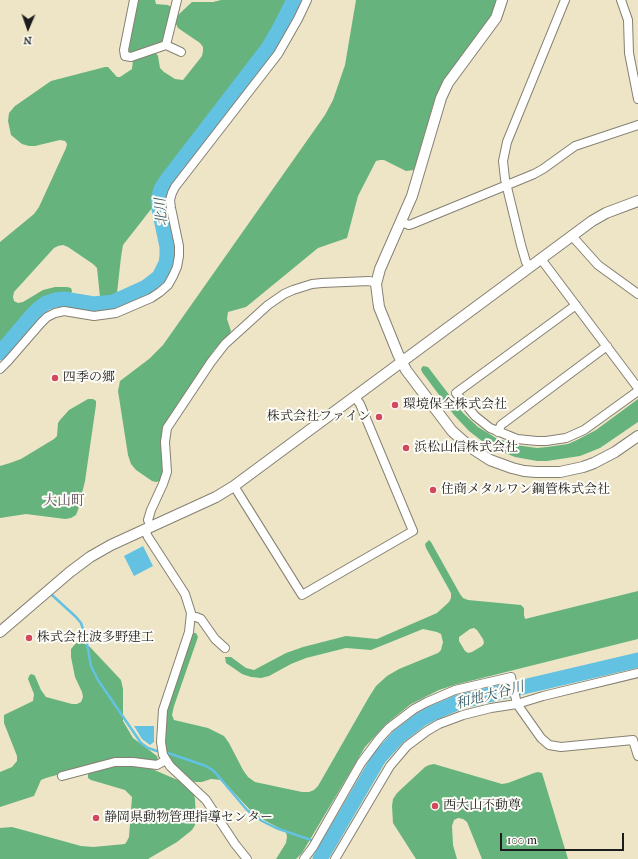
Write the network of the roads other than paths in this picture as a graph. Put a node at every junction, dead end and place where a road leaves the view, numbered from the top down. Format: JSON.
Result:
{"nodes":[{"id":1,"x":134,"y":0,"type":"edge"},
{"id":2,"x":177,"y":0,"type":"edge"},
{"id":3,"x":307,"y":0,"type":"edge"},
{"id":4,"x":502,"y":0,"type":"edge"},
{"id":5,"x":566,"y":0,"type":"edge"},
{"id":6,"x":621,"y":0,"type":"edge"},
{"id":7,"x":166,"y":45,"type":"junction"},
{"id":8,"x":181,"y":52,"type":"dead end"},
{"id":9,"x":638,"y":98,"type":"edge"},
{"id":10,"x":638,"y":125,"type":"edge"},
{"id":11,"x":506,"y":185,"type":"junction"},
{"id":12,"x":638,"y":201,"type":"edge"},
{"id":13,"x":401,"y":222,"type":"junction"},
{"id":14,"x":572,"y":236,"type":"junction"},
{"id":15,"x":541,"y":259,"type":"junction"},
{"id":16,"x":530,"y":267,"type":"junction"},
{"id":17,"x":377,"y":283,"type":"junction"},
{"id":18,"x":638,"y":293,"type":"edge"},
{"id":19,"x":576,"y":304,"type":"junction"},
{"id":20,"x":607,"y":346,"type":"junction"},
{"id":21,"x":402,"y":362,"type":"junction"},
{"id":22,"x":0,"y":369,"type":"edge"},
{"id":23,"x":638,"y":388,"type":"edge"},
{"id":24,"x":638,"y":391,"type":"edge"},
{"id":25,"x":355,"y":397,"type":"junction"},
{"id":26,"x":498,"y":432,"type":"junction"},
{"id":27,"x":638,"y":436,"type":"edge"},
{"id":28,"x":234,"y":486,"type":"junction"},
{"id":29,"x":148,"y":528,"type":"junction"},
{"id":30,"x":192,"y":617,"type":"junction"},
{"id":31,"x":0,"y":632,"type":"edge"},
{"id":32,"x":225,"y":648,"type":"dead end"},
{"id":33,"x":638,"y":673,"type":"edge"},
{"id":34,"x":517,"y":702,"type":"junction"},
{"id":35,"x":638,"y":756,"type":"edge"},
{"id":36,"x":166,"y":760,"type":"junction"},
{"id":37,"x":62,"y":776,"type":"dead end"},
{"id":38,"x":247,"y":859,"type":"edge"},
{"id":39,"x":304,"y":859,"type":"edge"},
{"id":40,"x":335,"y":859,"type":"edge"}],
"edges":[{"from":1,"to":7,"type":"street"},
{"from":2,"to":7,"type":"street"},
{"from":3,"to":22,"type":"street"},
{"from":4,"to":13,"type":"street"},
{"from":5,"to":11,"type":"street"},
{"from":6,"to":9,"type":"street"},
{"from":7,"to":8,"type":"street"},
{"from":10,"to":11,"type":"street"},
{"from":11,"to":13,"type":"street"},
{"from":11,"to":16,"type":"street"},
{"from":12,"to":14,"type":"street"},
{"from":13,"to":17,"type":"street"},
{"from":14,"to":15,"type":"street"},
{"from":14,"to":18,"type":"street"},
{"from":15,"to":16,"type":"street"},
{"from":15,"to":19,"type":"street"},
{"from":16,"to":21,"type":"street"},
{"from":17,"to":21,"type":"street"},
{"from":17,"to":29,"type":"street"},
{"from":19,"to":20,"type":"street"},
{"from":19,"to":26,"type":"street"},
{"from":20,"to":23,"type":"street"},
{"from":20,"to":26,"type":"street"},
{"from":21,"to":25,"type":"street"},
{"from":21,"to":27,"type":"street"},
{"from":24,"to":26,"type":"street"},
{"from":25,"to":28,"type":"street"},
{"from":25,"to":28,"type":"street"},
{"from":28,"to":29,"type":"street"},
{"from":29,"to":30,"type":"street"},
{"from":29,"to":31,"type":"street"},
{"from":30,"to":32,"type":"street"},
{"from":30,"to":36,"type":"street"},
{"from":33,"to":34,"type":"street"},
{"from":34,"to":35,"type":"street"},
{"from":34,"to":39,"type":"street"},
{"from":34,"to":40,"type":"street"},
{"from":36,"to":37,"type":"street"},
{"from":36,"to":38,"type":"street"}]}
